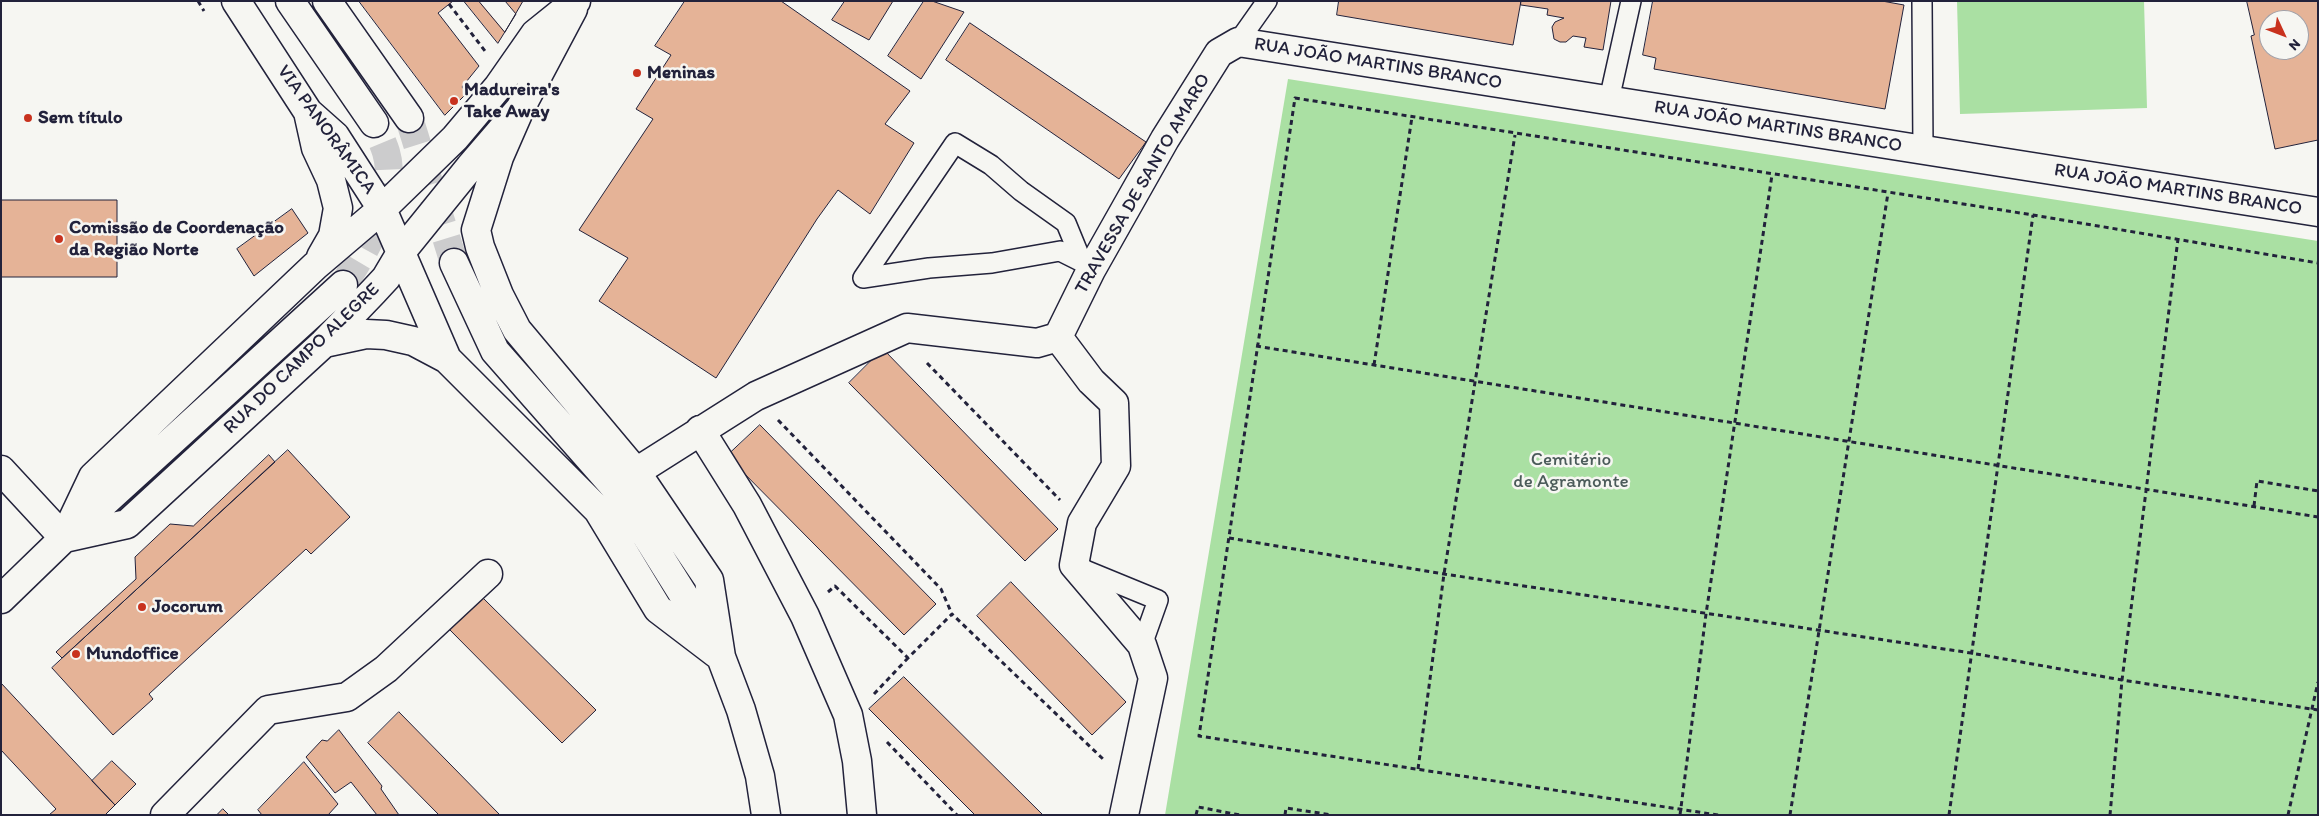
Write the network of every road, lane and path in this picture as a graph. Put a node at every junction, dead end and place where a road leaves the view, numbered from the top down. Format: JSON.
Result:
{"nodes":[{"id":1,"x":236,"y":1,"type":"edge"},
{"id":2,"x":290,"y":1,"type":"edge"},
{"id":3,"x":327,"y":1,"type":"edge"},
{"id":4,"x":577,"y":1,"type":"edge"},
{"id":5,"x":1267,"y":1,"type":"edge"},
{"id":6,"x":1630,"y":1,"type":"edge"},
{"id":7,"x":1922,"y":1,"type":"edge"},
{"id":8,"x":449,"y":4,"type":"dead end"},
{"id":9,"x":1238,"y":42,"type":"junction"},
{"id":10,"x":490,"y":57,"type":"dead end"},
{"id":11,"x":1609,"y":100,"type":"junction"},
{"id":12,"x":520,"y":109,"type":"junction"},
{"id":13,"x":308,"y":112,"type":"junction"},
{"id":14,"x":1412,"y":117,"type":"junction"},
{"id":15,"x":409,"y":118,"type":"tunnel mouth"},
{"id":16,"x":374,"y":123,"type":"tunnel mouth"},
{"id":17,"x":1514,"y":134,"type":"junction"},
{"id":18,"x":1923,"y":149,"type":"junction"},
{"id":19,"x":1772,"y":174,"type":"junction"},
{"id":20,"x":1888,"y":193,"type":"junction"},
{"id":21,"x":382,"y":209,"type":"junction"},
{"id":22,"x":2318,"y":212,"type":"edge"},
{"id":23,"x":2033,"y":216,"type":"junction"},
{"id":24,"x":2178,"y":239,"type":"junction"},
{"id":25,"x":402,"y":251,"type":"junction"},
{"id":26,"x":454,"y":262,"type":"tunnel mouth"},
{"id":27,"x":2318,"y":264,"type":"edge"},
{"id":28,"x":315,"y":266,"type":"junction"},
{"id":29,"x":1086,"y":266,"type":"junction"},
{"id":30,"x":343,"y":285,"type":"tunnel mouth"},
{"id":31,"x":896,"y":334,"type":"junction"},
{"id":32,"x":1058,"y":337,"type":"junction"},
{"id":33,"x":324,"y":343,"type":"junction"},
{"id":34,"x":1256,"y":346,"type":"junction"},
{"id":35,"x":447,"y":359,"type":"junction"},
{"id":36,"x":1374,"y":365,"type":"junction"},
{"id":37,"x":1475,"y":381,"type":"junction"},
{"id":38,"x":756,"y":396,"type":"junction"},
{"id":39,"x":1735,"y":424,"type":"junction"},
{"id":40,"x":700,"y":430,"type":"junction"},
{"id":41,"x":1848,"y":442,"type":"junction"},
{"id":42,"x":1998,"y":467,"type":"junction"},
{"id":43,"x":1,"y":470,"type":"edge"},
{"id":44,"x":636,"y":472,"type":"junction"},
{"id":45,"x":2145,"y":490,"type":"junction"},
{"id":46,"x":2318,"y":491,"type":"edge"},
{"id":47,"x":2254,"y":506,"type":"junction"},
{"id":48,"x":2318,"y":517,"type":"edge"},
{"id":49,"x":1082,"y":523,"type":"junction"},
{"id":50,"x":64,"y":538,"type":"junction"},
{"id":51,"x":1229,"y":538,"type":"junction"},
{"id":52,"x":1074,"y":565,"type":"junction"},
{"id":53,"x":488,"y":574,"type":"dead end"},
{"id":54,"x":1444,"y":574,"type":"junction"},
{"id":55,"x":1,"y":599,"type":"edge"},
{"id":56,"x":952,"y":614,"type":"junction"},
{"id":57,"x":1706,"y":614,"type":"junction"},
{"id":58,"x":805,"y":616,"type":"junction"},
{"id":59,"x":1818,"y":630,"type":"junction"},
{"id":60,"x":1142,"y":645,"type":"junction"},
{"id":61,"x":1971,"y":653,"type":"junction"},
{"id":62,"x":721,"y":656,"type":"junction"},
{"id":63,"x":908,"y":658,"type":"junction"},
{"id":64,"x":2122,"y":680,"type":"junction"},
{"id":65,"x":2318,"y":682,"type":"edge"},
{"id":66,"x":870,"y":699,"type":"dead end"},
{"id":67,"x":2312,"y":710,"type":"junction"},
{"id":68,"x":2318,"y":710,"type":"edge"},
{"id":69,"x":885,"y":740,"type":"dead end"},
{"id":70,"x":1418,"y":769,"type":"junction"},
{"id":71,"x":1130,"y":782,"type":"junction"},
{"id":72,"x":1681,"y":810,"type":"junction"},
{"id":73,"x":165,"y":815,"type":"edge"},
{"id":74,"x":766,"y":815,"type":"edge"},
{"id":75,"x":862,"y":815,"type":"edge"},
{"id":76,"x":957,"y":815,"type":"edge"},
{"id":77,"x":1124,"y":815,"type":"edge"},
{"id":78,"x":1196,"y":815,"type":"edge"},
{"id":79,"x":1240,"y":815,"type":"edge"},
{"id":80,"x":1285,"y":815,"type":"edge"},
{"id":81,"x":1332,"y":815,"type":"edge"},
{"id":82,"x":1680,"y":815,"type":"edge"},
{"id":83,"x":1718,"y":815,"type":"edge"},
{"id":84,"x":1790,"y":815,"type":"edge"},
{"id":85,"x":1949,"y":815,"type":"edge"},
{"id":86,"x":2110,"y":815,"type":"edge"},
{"id":87,"x":2288,"y":815,"type":"edge"}],
"edges":[{"from":1,"to":13,"type":"main road","name":"VIA PANORÂMICA"},
{"from":2,"to":16,"type":"main road"},
{"from":3,"to":15,"type":"main road"},
{"from":4,"to":12,"type":"main road","name":"RUA DO CAMPO ALEGRE"},
{"from":4,"to":21,"type":"main road","name":"RUA DO CAMPO ALEGRE"},
{"from":5,"to":9,"type":"lane"},
{"from":6,"to":11,"type":"lane"},
{"from":7,"to":18,"type":"lane"},
{"from":8,"to":10,"type":"path"},
{"from":9,"to":11,"type":"main road","name":"RUA JOÃO MARTINS BRANCO"},
{"from":9,"to":29,"type":"main road","name":"TRAVESSA DE SANTO AMARO"},
{"from":11,"to":18,"type":"main road","name":"RUA JOÃO MARTINS BRANCO"},
{"from":12,"to":25,"type":"main road","name":"RUA DO CAMPO ALEGRE"},
{"from":12,"to":44,"type":"main road"},
{"from":13,"to":21,"type":"main road","name":"VIA PANORÂMICA"},
{"from":13,"to":28,"type":"main road"},
{"from":14,"to":17,"type":"path"},
{"from":14,"to":34,"type":"path"},
{"from":14,"to":36,"type":"path"},
{"from":17,"to":19,"type":"path"},
{"from":17,"to":37,"type":"path"},
{"from":18,"to":22,"type":"main road","name":"RUA JOÃO MARTINS BRANCO"},
{"from":19,"to":20,"type":"path"},
{"from":19,"to":39,"type":"path"},
{"from":20,"to":23,"type":"path"},
{"from":20,"to":41,"type":"path"},
{"from":21,"to":25,"type":"main road","name":"VIA PANORÂMICA"},
{"from":21,"to":28,"type":"main road","name":"RUA DO CAMPO ALEGRE"},
{"from":23,"to":24,"type":"path"},
{"from":23,"to":42,"type":"path"},
{"from":24,"to":27,"type":"path"},
{"from":24,"to":45,"type":"path"},
{"from":25,"to":33,"type":"main road","name":"RUA DO CAMPO ALEGRE"},
{"from":25,"to":35,"type":"main road","name":"VIA PANORÂMICA"},
{"from":26,"to":62,"type":"main road"},
{"from":28,"to":50,"type":"main road","name":"RUA DO CAMPO ALEGRE"},
{"from":29,"to":29,"type":"lane"},
{"from":29,"to":32,"type":"main road","name":"TRAVESSA DE SANTO AMARO"},
{"from":30,"to":50,"type":"main road"},
{"from":31,"to":32,"type":"main road"},
{"from":31,"to":38,"type":"main road"},
{"from":31,"to":49,"type":"path"},
{"from":32,"to":49,"type":"main road"},
{"from":33,"to":35,"type":"main road"},
{"from":33,"to":50,"type":"main road","name":"RUA DO CAMPO ALEGRE"},
{"from":34,"to":36,"type":"path"},
{"from":34,"to":51,"type":"path"},
{"from":35,"to":62,"type":"main road"},
{"from":36,"to":37,"type":"path"},
{"from":37,"to":39,"type":"path"},
{"from":37,"to":54,"type":"path"},
{"from":38,"to":40,"type":"main road"},
{"from":38,"to":56,"type":"path"},
{"from":39,"to":41,"type":"path"},
{"from":39,"to":57,"type":"path"},
{"from":40,"to":44,"type":"main road"},
{"from":40,"to":58,"type":"main road"},
{"from":41,"to":42,"type":"path"},
{"from":41,"to":59,"type":"path"},
{"from":42,"to":45,"type":"path"},
{"from":42,"to":61,"type":"path"},
{"from":43,"to":50,"type":"main road"},
{"from":44,"to":62,"type":"main road"},
{"from":45,"to":47,"type":"path"},
{"from":45,"to":64,"type":"path"},
{"from":46,"to":47,"type":"path"},
{"from":47,"to":48,"type":"path"},
{"from":49,"to":52,"type":"main road"},
{"from":50,"to":55,"type":"main road","name":"RUA DO CAMPO ALEGRE"},
{"from":51,"to":54,"type":"path"},
{"from":51,"to":70,"type":"path"},
{"from":52,"to":60,"type":"main road"},
{"from":52,"to":60,"type":"lane"},
{"from":53,"to":73,"type":"main road"},
{"from":54,"to":57,"type":"path"},
{"from":54,"to":70,"type":"path"},
{"from":56,"to":63,"type":"path"},
{"from":56,"to":71,"type":"path"},
{"from":57,"to":59,"type":"path"},
{"from":57,"to":72,"type":"path"},
{"from":58,"to":63,"type":"path"},
{"from":58,"to":75,"type":"main road"},
{"from":59,"to":61,"type":"path"},
{"from":59,"to":84,"type":"path"},
{"from":60,"to":71,"type":"main road"},
{"from":61,"to":64,"type":"path"},
{"from":61,"to":85,"type":"path"},
{"from":62,"to":74,"type":"main road"},
{"from":63,"to":66,"type":"path"},
{"from":64,"to":67,"type":"path"},
{"from":64,"to":86,"type":"path"},
{"from":65,"to":67,"type":"path"},
{"from":67,"to":68,"type":"path"},
{"from":67,"to":87,"type":"path"},
{"from":69,"to":76,"type":"path"},
{"from":70,"to":72,"type":"path"},
{"from":71,"to":77,"type":"main road"},
{"from":72,"to":82,"type":"path"},
{"from":72,"to":83,"type":"path"},
{"from":78,"to":79,"type":"path"},
{"from":80,"to":81,"type":"path"}]}
